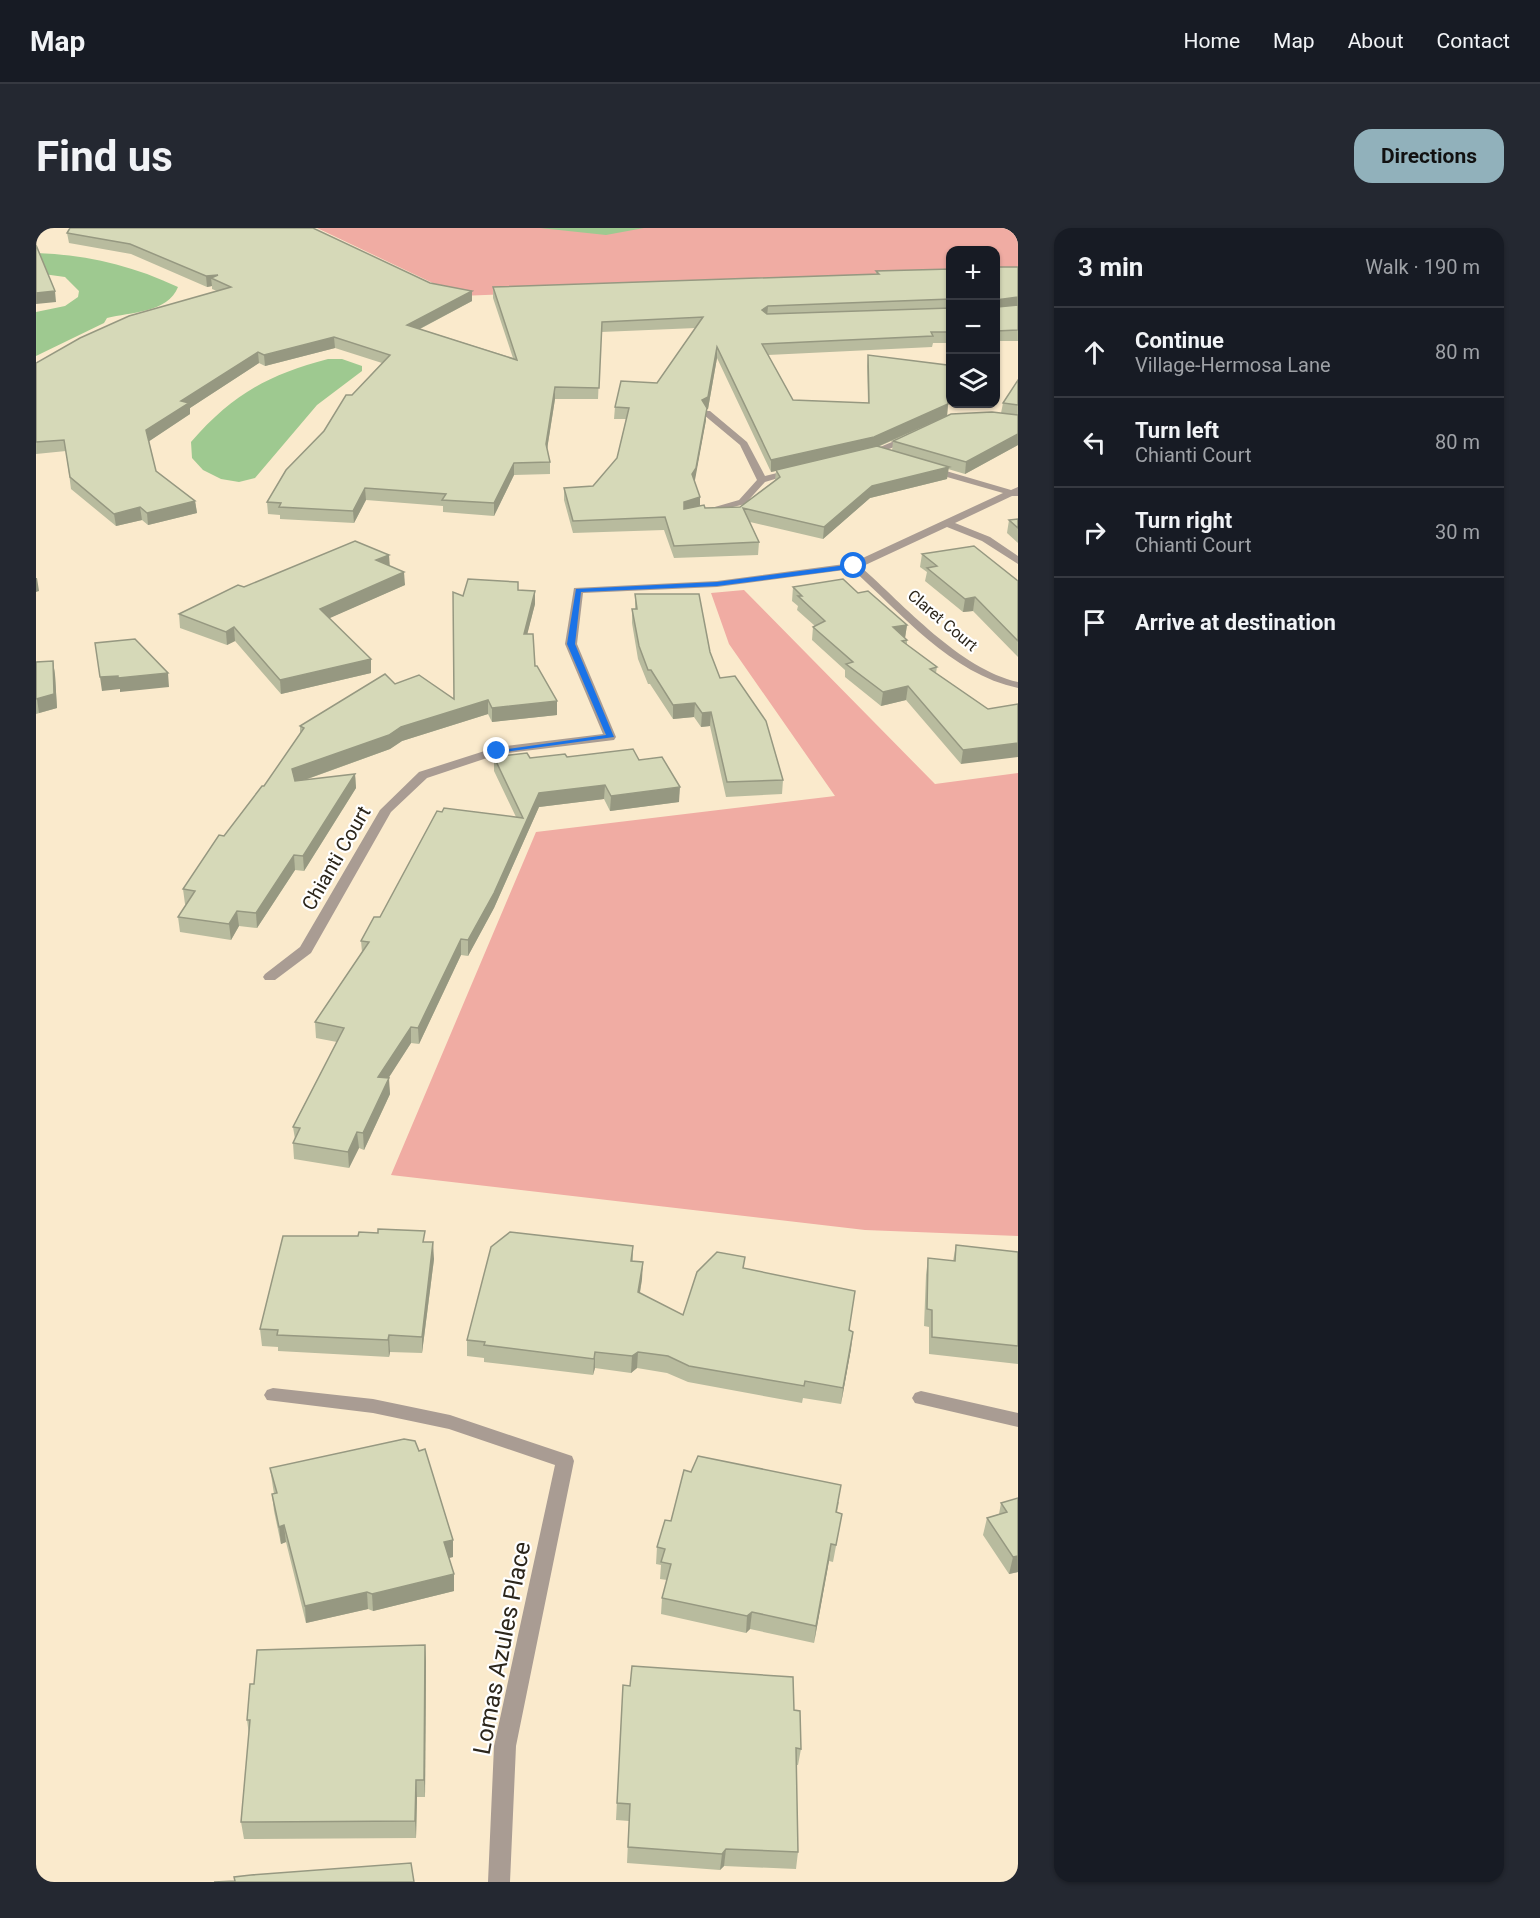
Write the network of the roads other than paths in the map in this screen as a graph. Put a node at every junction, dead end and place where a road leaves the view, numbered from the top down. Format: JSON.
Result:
{"nodes":[{"id":1,"x":707,"y":413,"type":"edge"},
{"id":2,"x":916,"y":435,"type":"edge"},
{"id":3,"x":876,"y":453,"type":"junction"},
{"id":4,"x":887,"y":456,"type":"edge"},
{"id":5,"x":853,"y":459,"type":"edge"},
{"id":6,"x":921,"y":466,"type":"edge"},
{"id":7,"x":807,"y":469,"type":"edge"},
{"id":8,"x":762,"y":480,"type":"junction"},
{"id":9,"x":1016,"y":492,"type":"edge"},
{"id":10,"x":698,"y":515,"type":"edge"},
{"id":11,"x":947,"y":523,"type":"junction"},
{"id":12,"x":1018,"y":561,"type":"edge"},
{"id":13,"x":854,"y":566,"type":"junction"},
{"id":14,"x":1018,"y":685,"type":"edge"},
{"id":15,"x":270,"y":977,"type":"dead end"},
{"id":16,"x":273,"y":1395,"type":"dead end"},
{"id":17,"x":921,"y":1398,"type":"dead end"},
{"id":18,"x":1018,"y":1419,"type":"edge"},
{"id":19,"x":499,"y":1882,"type":"edge"}],
"edges":[{"from":1,"to":8,"type":"street"},
{"from":2,"to":3,"type":"street"},
{"from":3,"to":4,"type":"street"},
{"from":3,"to":5,"type":"street"},
{"from":6,"to":9,"type":"street"},
{"from":7,"to":8,"type":"street"},
{"from":8,"to":10,"type":"street"},
{"from":9,"to":11,"type":"street"},
{"from":11,"to":12,"type":"street"},
{"from":11,"to":13,"type":"street"},
{"from":13,"to":14,"type":"street","name":"Claret Court"},
{"from":13,"to":15,"type":"street","name":"Chianti Court"},
{"from":16,"to":19,"type":"street","name":"Lomas Azules Place"},
{"from":17,"to":18,"type":"street"}]}
